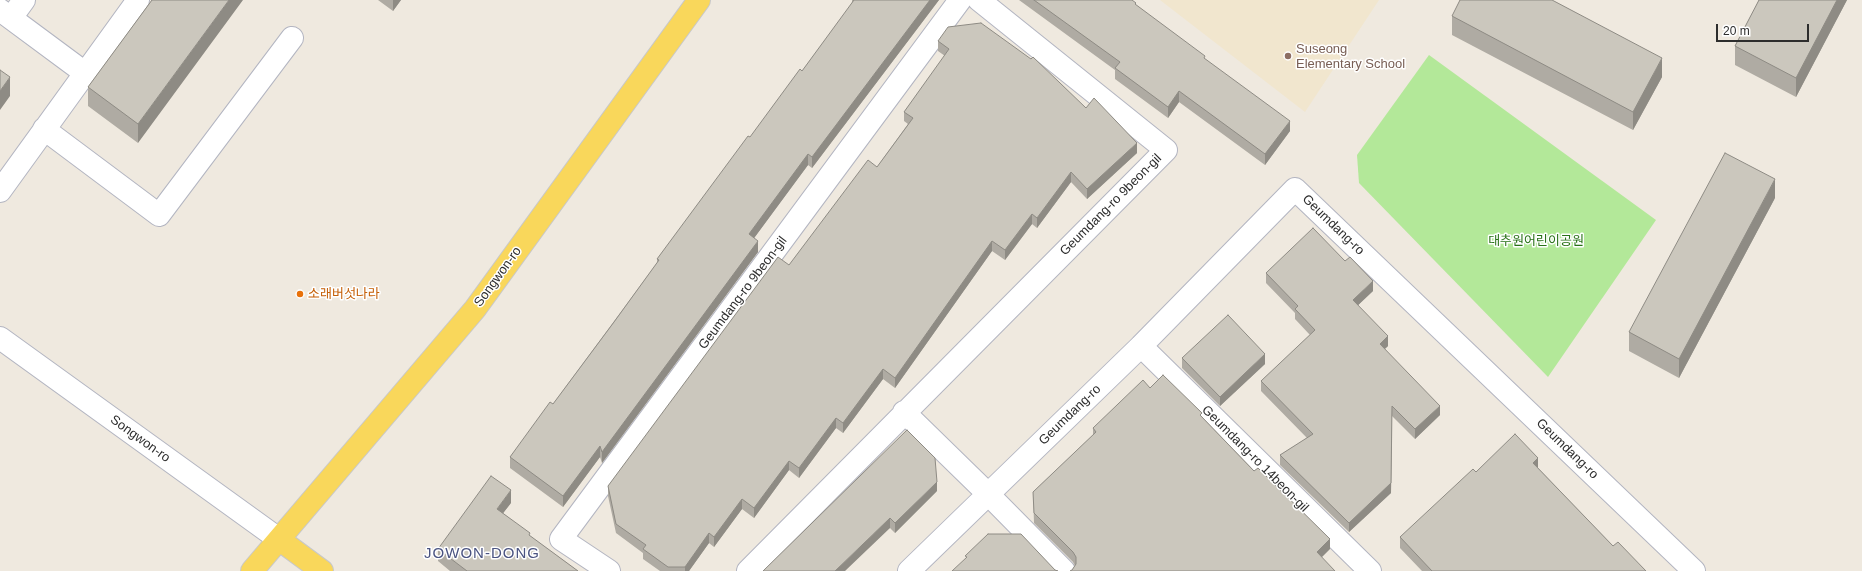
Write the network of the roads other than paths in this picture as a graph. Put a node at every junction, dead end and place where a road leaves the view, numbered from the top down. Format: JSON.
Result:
{"nodes":[{"id":1,"x":24,"y":0,"type":"edge"},
{"id":2,"x":138,"y":0,"type":"edge"},
{"id":3,"x":698,"y":0,"type":"edge"},
{"id":4,"x":960,"y":0,"type":"edge"},
{"id":5,"x":979,"y":0,"type":"edge"},
{"id":6,"x":5,"y":14,"type":"edge"},
{"id":7,"x":292,"y":38,"type":"dead end"},
{"id":8,"x":85,"y":73,"type":"junction"},
{"id":9,"x":44,"y":129,"type":"junction"},
{"id":10,"x":0,"y":191,"type":"edge"},
{"id":11,"x":0,"y":338,"type":"edge"},
{"id":12,"x":1141,"y":346,"type":"junction"},
{"id":13,"x":904,"y":412,"type":"junction"},
{"id":14,"x":988,"y":494,"type":"junction"},
{"id":15,"x":280,"y":540,"type":"junction"},
{"id":16,"x":252,"y":571,"type":"edge"},
{"id":17,"x":322,"y":571,"type":"edge"},
{"id":18,"x":609,"y":571,"type":"edge"},
{"id":19,"x":748,"y":571,"type":"edge"},
{"id":20,"x":909,"y":571,"type":"edge"},
{"id":21,"x":1064,"y":571,"type":"edge"},
{"id":22,"x":1370,"y":571,"type":"edge"},
{"id":23,"x":1694,"y":571,"type":"edge"}],
"edges":[{"from":1,"to":6,"type":"street"},
{"from":2,"to":8,"type":"street"},
{"from":3,"to":15,"type":"main road","name":"Songwon-ro"},
{"from":4,"to":18,"type":"street","name":"Geumdang-ro 9beon-gil"},
{"from":5,"to":13,"type":"street","name":"Geumdang-ro 9beon-gil"},
{"from":6,"to":8,"type":"street"},
{"from":7,"to":9,"type":"street"},
{"from":8,"to":9,"type":"street"},
{"from":9,"to":10,"type":"street"},
{"from":11,"to":15,"type":"street","name":"Songwon-ro"},
{"from":12,"to":14,"type":"street","name":"Geumdang-ro"},
{"from":12,"to":22,"type":"street","name":"Geumdang-ro 14beon-gil"},
{"from":12,"to":23,"type":"street","name":"Geumdang-ro"},
{"from":13,"to":14,"type":"street"},
{"from":13,"to":19,"type":"street","name":"Geumdang-ro 9beon-gil"},
{"from":14,"to":20,"type":"street","name":"Geumdang-ro"},
{"from":14,"to":21,"type":"street"},
{"from":15,"to":16,"type":"main road","name":"Songwon-ro"},
{"from":15,"to":17,"type":"main road"}]}
